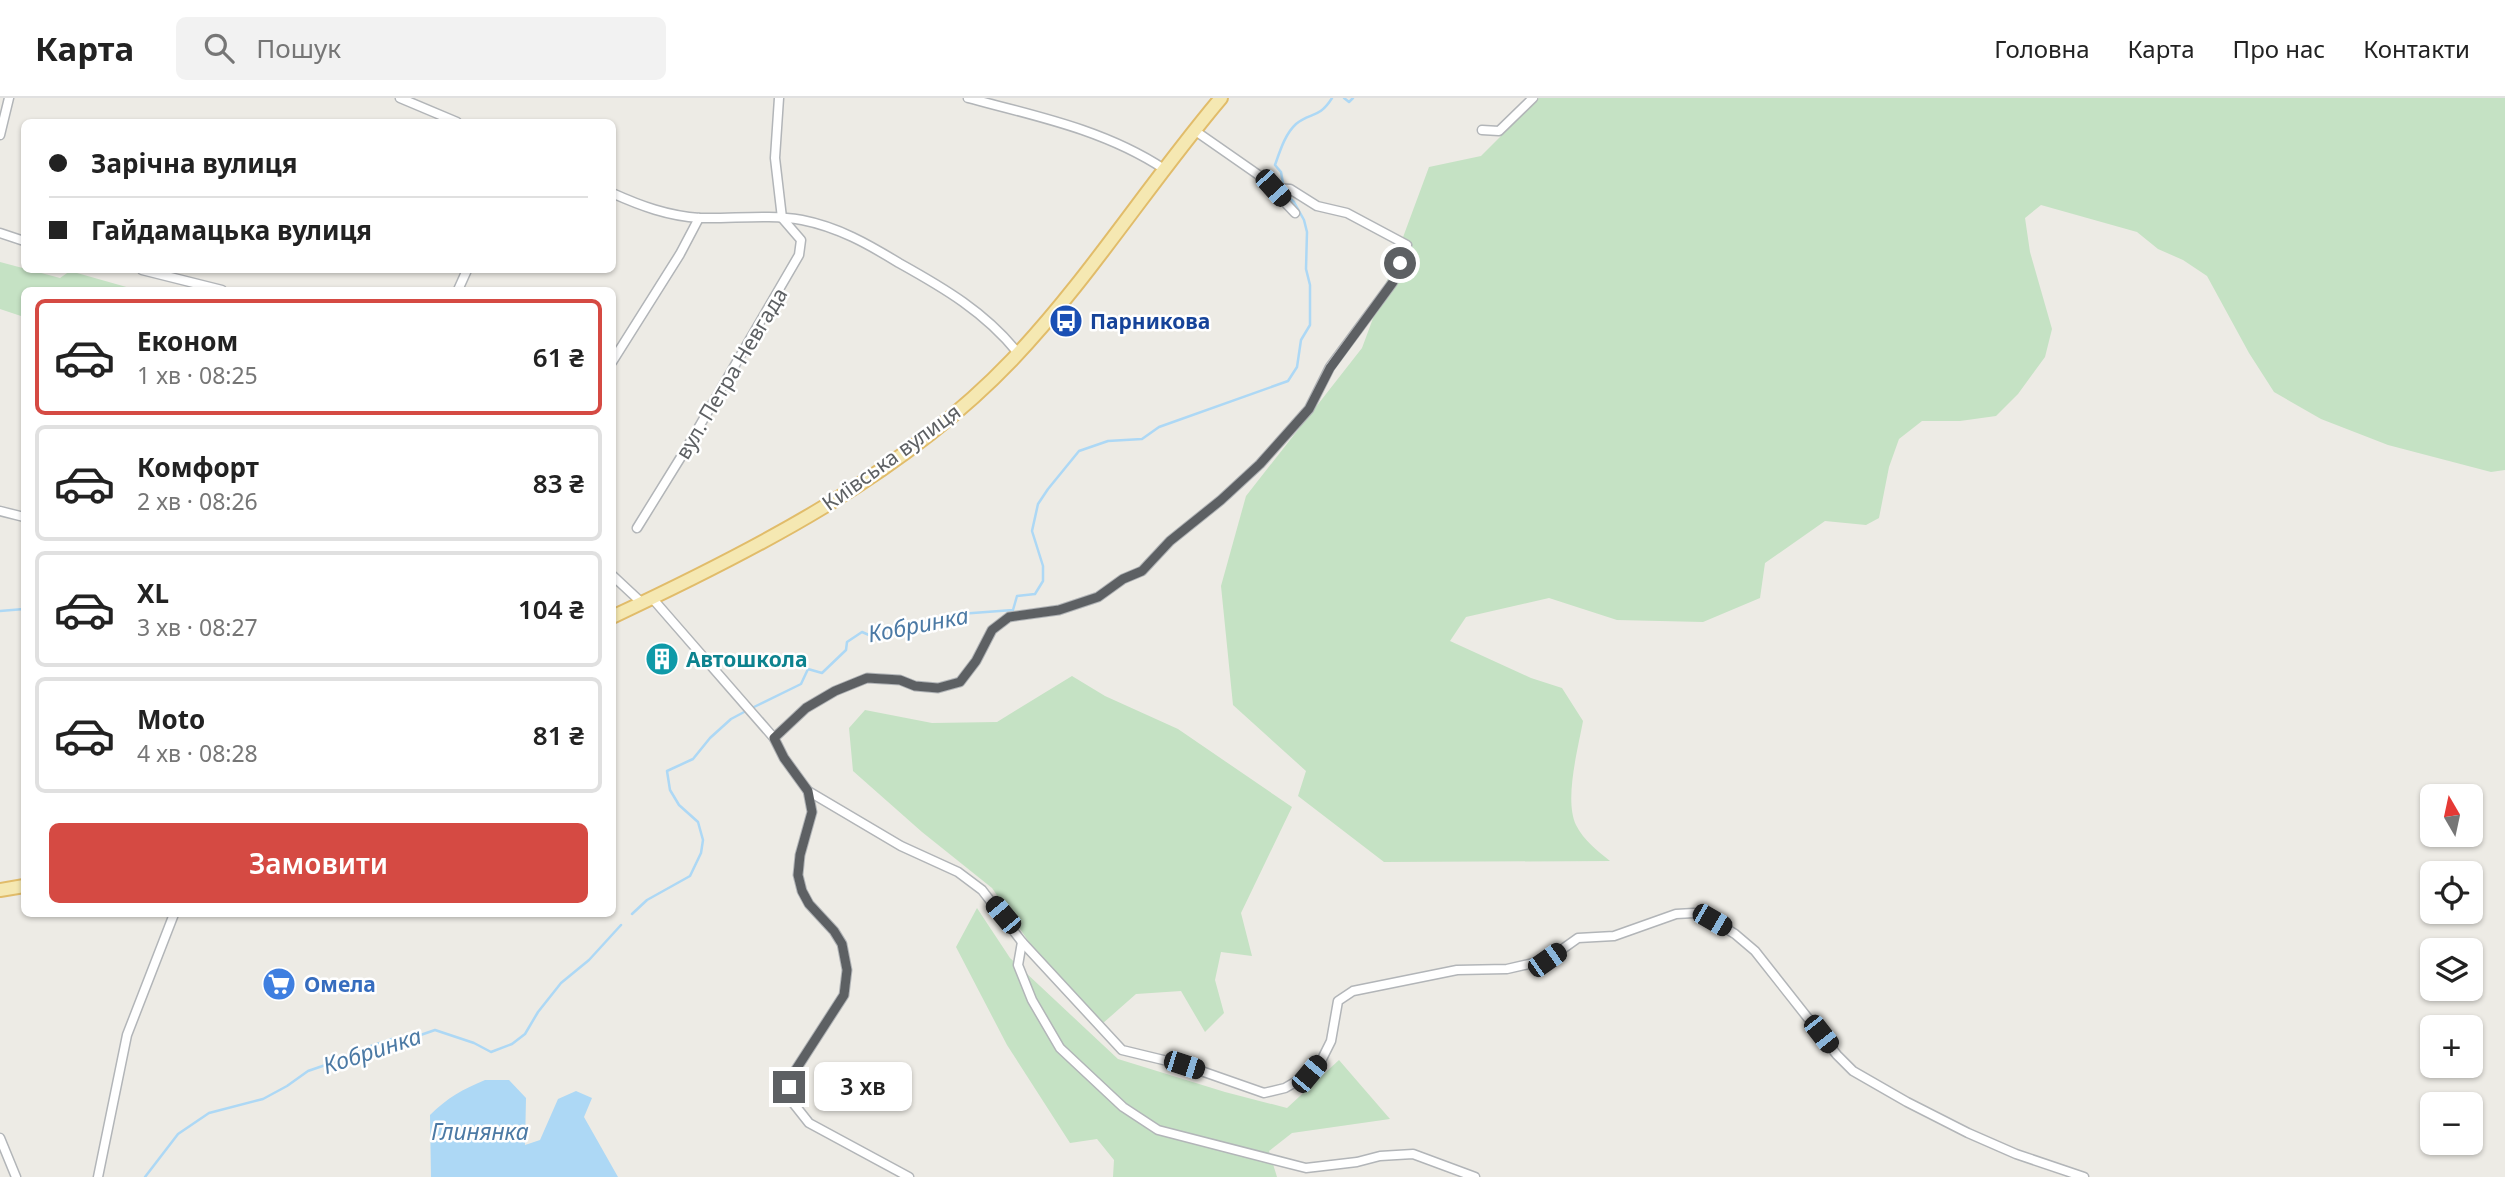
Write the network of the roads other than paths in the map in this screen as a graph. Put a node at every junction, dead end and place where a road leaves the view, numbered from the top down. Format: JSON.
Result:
{"nodes":[{"id":1,"x":9,"y":98,"type":"edge"},
{"id":2,"x":400,"y":98,"type":"edge"},
{"id":3,"x":779,"y":98,"type":"edge"},
{"id":4,"x":968,"y":98,"type":"edge"},
{"id":5,"x":1221,"y":98,"type":"edge"},
{"id":6,"x":1532,"y":98,"type":"edge"},
{"id":7,"x":988,"y":100,"type":"edge"},
{"id":8,"x":450,"y":119,"type":"edge"},
{"id":9,"x":1194,"y":130,"type":"junction"},
{"id":10,"x":1482,"y":130,"type":"dead end"},
{"id":11,"x":0,"y":135,"type":"edge"},
{"id":12,"x":1164,"y":169,"type":"junction"},
{"id":13,"x":1276,"y":188,"type":"junction"},
{"id":14,"x":616,"y":195,"type":"edge"},
{"id":15,"x":1295,"y":213,"type":"dead end"},
{"id":16,"x":699,"y":218,"type":"junction"},
{"id":17,"x":782,"y":218,"type":"junction"},
{"id":18,"x":0,"y":233,"type":"edge"},
{"id":19,"x":21,"y":240,"type":"edge"},
{"id":20,"x":154,"y":273,"type":"edge"},
{"id":21,"x":210,"y":287,"type":"edge"},
{"id":22,"x":1018,"y":353,"type":"junction"},
{"id":23,"x":616,"y":356,"type":"edge"},
{"id":24,"x":0,"y":511,"type":"edge"},
{"id":25,"x":21,"y":516,"type":"edge"},
{"id":26,"x":636,"y":528,"type":"dead end"},
{"id":27,"x":616,"y":578,"type":"edge"},
{"id":28,"x":647,"y":601,"type":"junction"},
{"id":29,"x":616,"y":615,"type":"edge"},
{"id":30,"x":774,"y":738,"type":"junction"},
{"id":31,"x":808,"y":791,"type":"junction"},
{"id":32,"x":21,"y":886,"type":"edge"},
{"id":33,"x":0,"y":890,"type":"edge"},
{"id":34,"x":173,"y":917,"type":"edge"},
{"id":35,"x":1022,"y":942,"type":"junction"},
{"id":36,"x":0,"y":1138,"type":"edge"},
{"id":37,"x":2,"y":1149,"type":"edge"},
{"id":38,"x":16,"y":1177,"type":"edge"},
{"id":39,"x":98,"y":1177,"type":"edge"},
{"id":40,"x":909,"y":1177,"type":"edge"},
{"id":41,"x":1475,"y":1177,"type":"edge"},
{"id":42,"x":2084,"y":1177,"type":"edge"}],
"edges":[{"from":1,"to":11,"type":"street"},
{"from":2,"to":8,"type":"street"},
{"from":3,"to":17,"type":"street"},
{"from":4,"to":7,"type":"street"},
{"from":5,"to":9,"type":"main road","name":"Київська вулиця"},
{"from":6,"to":10,"type":"street"},
{"from":7,"to":12,"type":"street"},
{"from":9,"to":12,"type":"main road","name":"Київська вулиця"},
{"from":9,"to":13,"type":"street"},
{"from":12,"to":22,"type":"main road","name":"Київська вулиця"},
{"from":13,"to":15,"type":"street"},
{"from":13,"to":30,"type":"street"},
{"from":14,"to":16,"type":"street"},
{"from":16,"to":17,"type":"street"},
{"from":16,"to":23,"type":"street"},
{"from":17,"to":22,"type":"street"},
{"from":17,"to":26,"type":"street","name":"вул. Петра Невгада"},
{"from":18,"to":19,"type":"street"},
{"from":20,"to":21,"type":"street"},
{"from":22,"to":28,"type":"main road","name":"Київська вулиця"},
{"from":24,"to":25,"type":"street"},
{"from":27,"to":28,"type":"street"},
{"from":28,"to":29,"type":"main road","name":"Київська вулиця"},
{"from":28,"to":30,"type":"street"},
{"from":30,"to":31,"type":"street"},
{"from":31,"to":35,"type":"street"},
{"from":31,"to":40,"type":"street"},
{"from":32,"to":33,"type":"main road"},
{"from":34,"to":39,"type":"street"},
{"from":35,"to":41,"type":"street"},
{"from":35,"to":42,"type":"street"},
{"from":36,"to":37,"type":"street"},
{"from":37,"to":38,"type":"street"}]}
